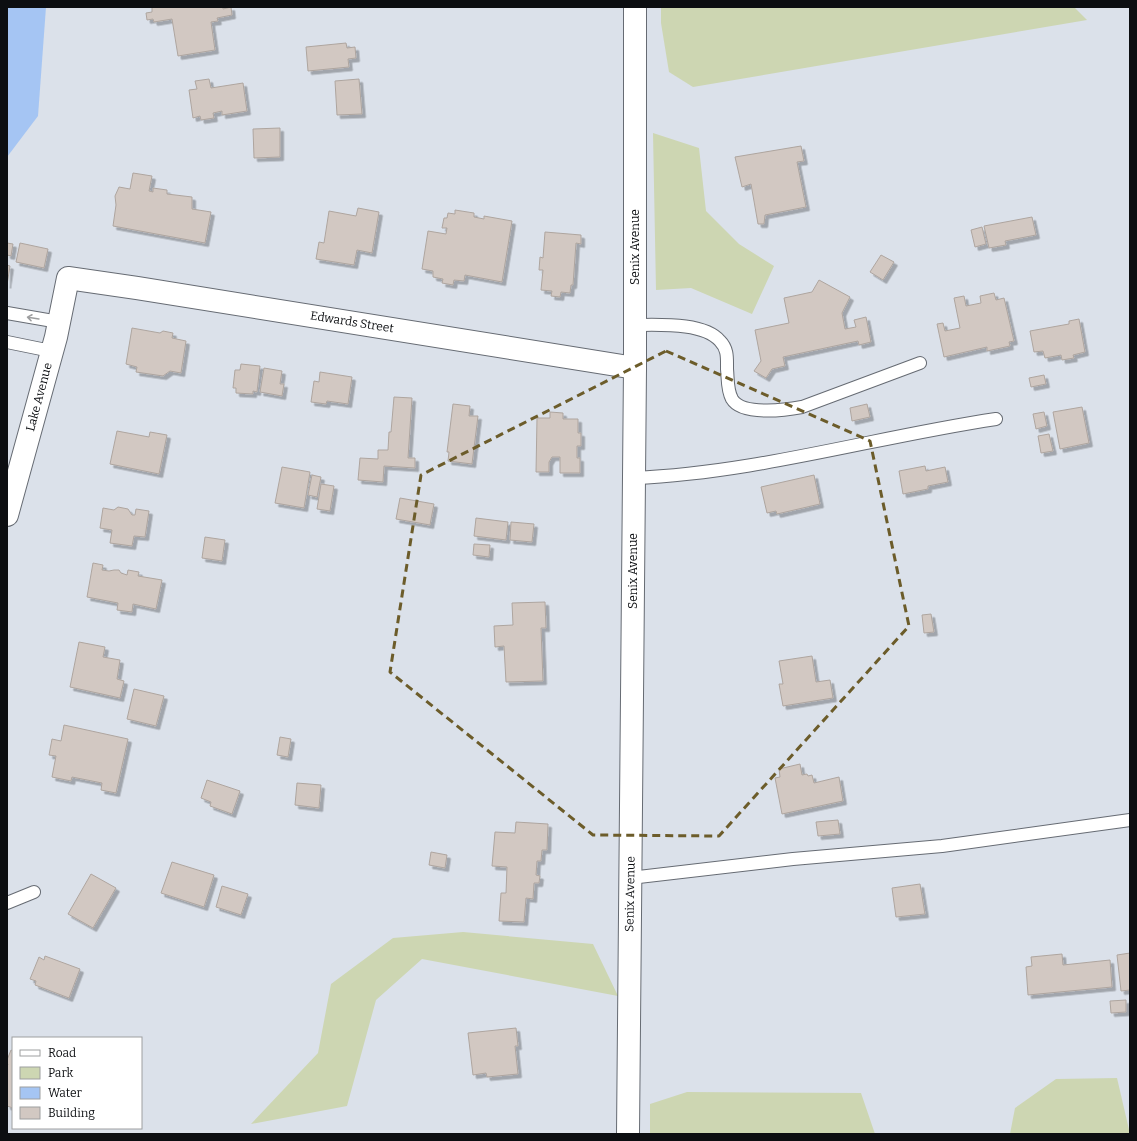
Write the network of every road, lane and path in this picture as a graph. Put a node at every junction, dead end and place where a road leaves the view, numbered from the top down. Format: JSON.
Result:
{"nodes":[{"id":1,"x":635,"y":7,"type":"edge"},
{"id":2,"x":68,"y":278,"type":"joint"},
{"id":3,"x":7,"y":313,"type":"edge"},
{"id":4,"x":59,"y":322,"type":"junction"},
{"id":5,"x":635,"y":325,"type":"junction"},
{"id":6,"x":7,"y":342,"type":"edge"},
{"id":7,"x":51,"y":351,"type":"junction"},
{"id":8,"x":920,"y":363,"type":"dead end"},
{"id":9,"x":635,"y":368,"type":"junction"},
{"id":10,"x":996,"y":419,"type":"dead end"},
{"id":11,"x":634,"y":478,"type":"junction"},
{"id":12,"x":7,"y":515,"type":"edge"},
{"id":13,"x":1130,"y":820,"type":"edge"},
{"id":14,"x":630,"y":878,"type":"junction"},
{"id":15,"x":34,"y":892,"type":"dead end"},
{"id":16,"x":7,"y":903,"type":"edge"},
{"id":17,"x":628,"y":1134,"type":"edge"}],
"edges":[{"from":1,"to":5,"type":"street","name":"Senix Avenue"},
{"from":2,"to":4,"type":"street","name":"Lake Avenue"},
{"from":2,"to":9,"type":"street","name":"Edwards Street"},
{"from":4,"to":3,"type":"lane","one_way":true},
{"from":4,"to":7,"type":"street","name":"Lake Avenue"},
{"from":5,"to":8,"type":"lane"},
{"from":5,"to":9,"type":"street","name":"Senix Avenue"},
{"from":6,"to":7,"type":"lane"},
{"from":7,"to":12,"type":"street","name":"Lake Avenue"},
{"from":9,"to":11,"type":"street","name":"Senix Avenue"},
{"from":10,"to":11,"type":"lane"},
{"from":11,"to":14,"type":"street","name":"Senix Avenue"},
{"from":13,"to":14,"type":"lane"},
{"from":14,"to":17,"type":"street","name":"Senix Avenue"},
{"from":15,"to":16,"type":"lane"}]}
